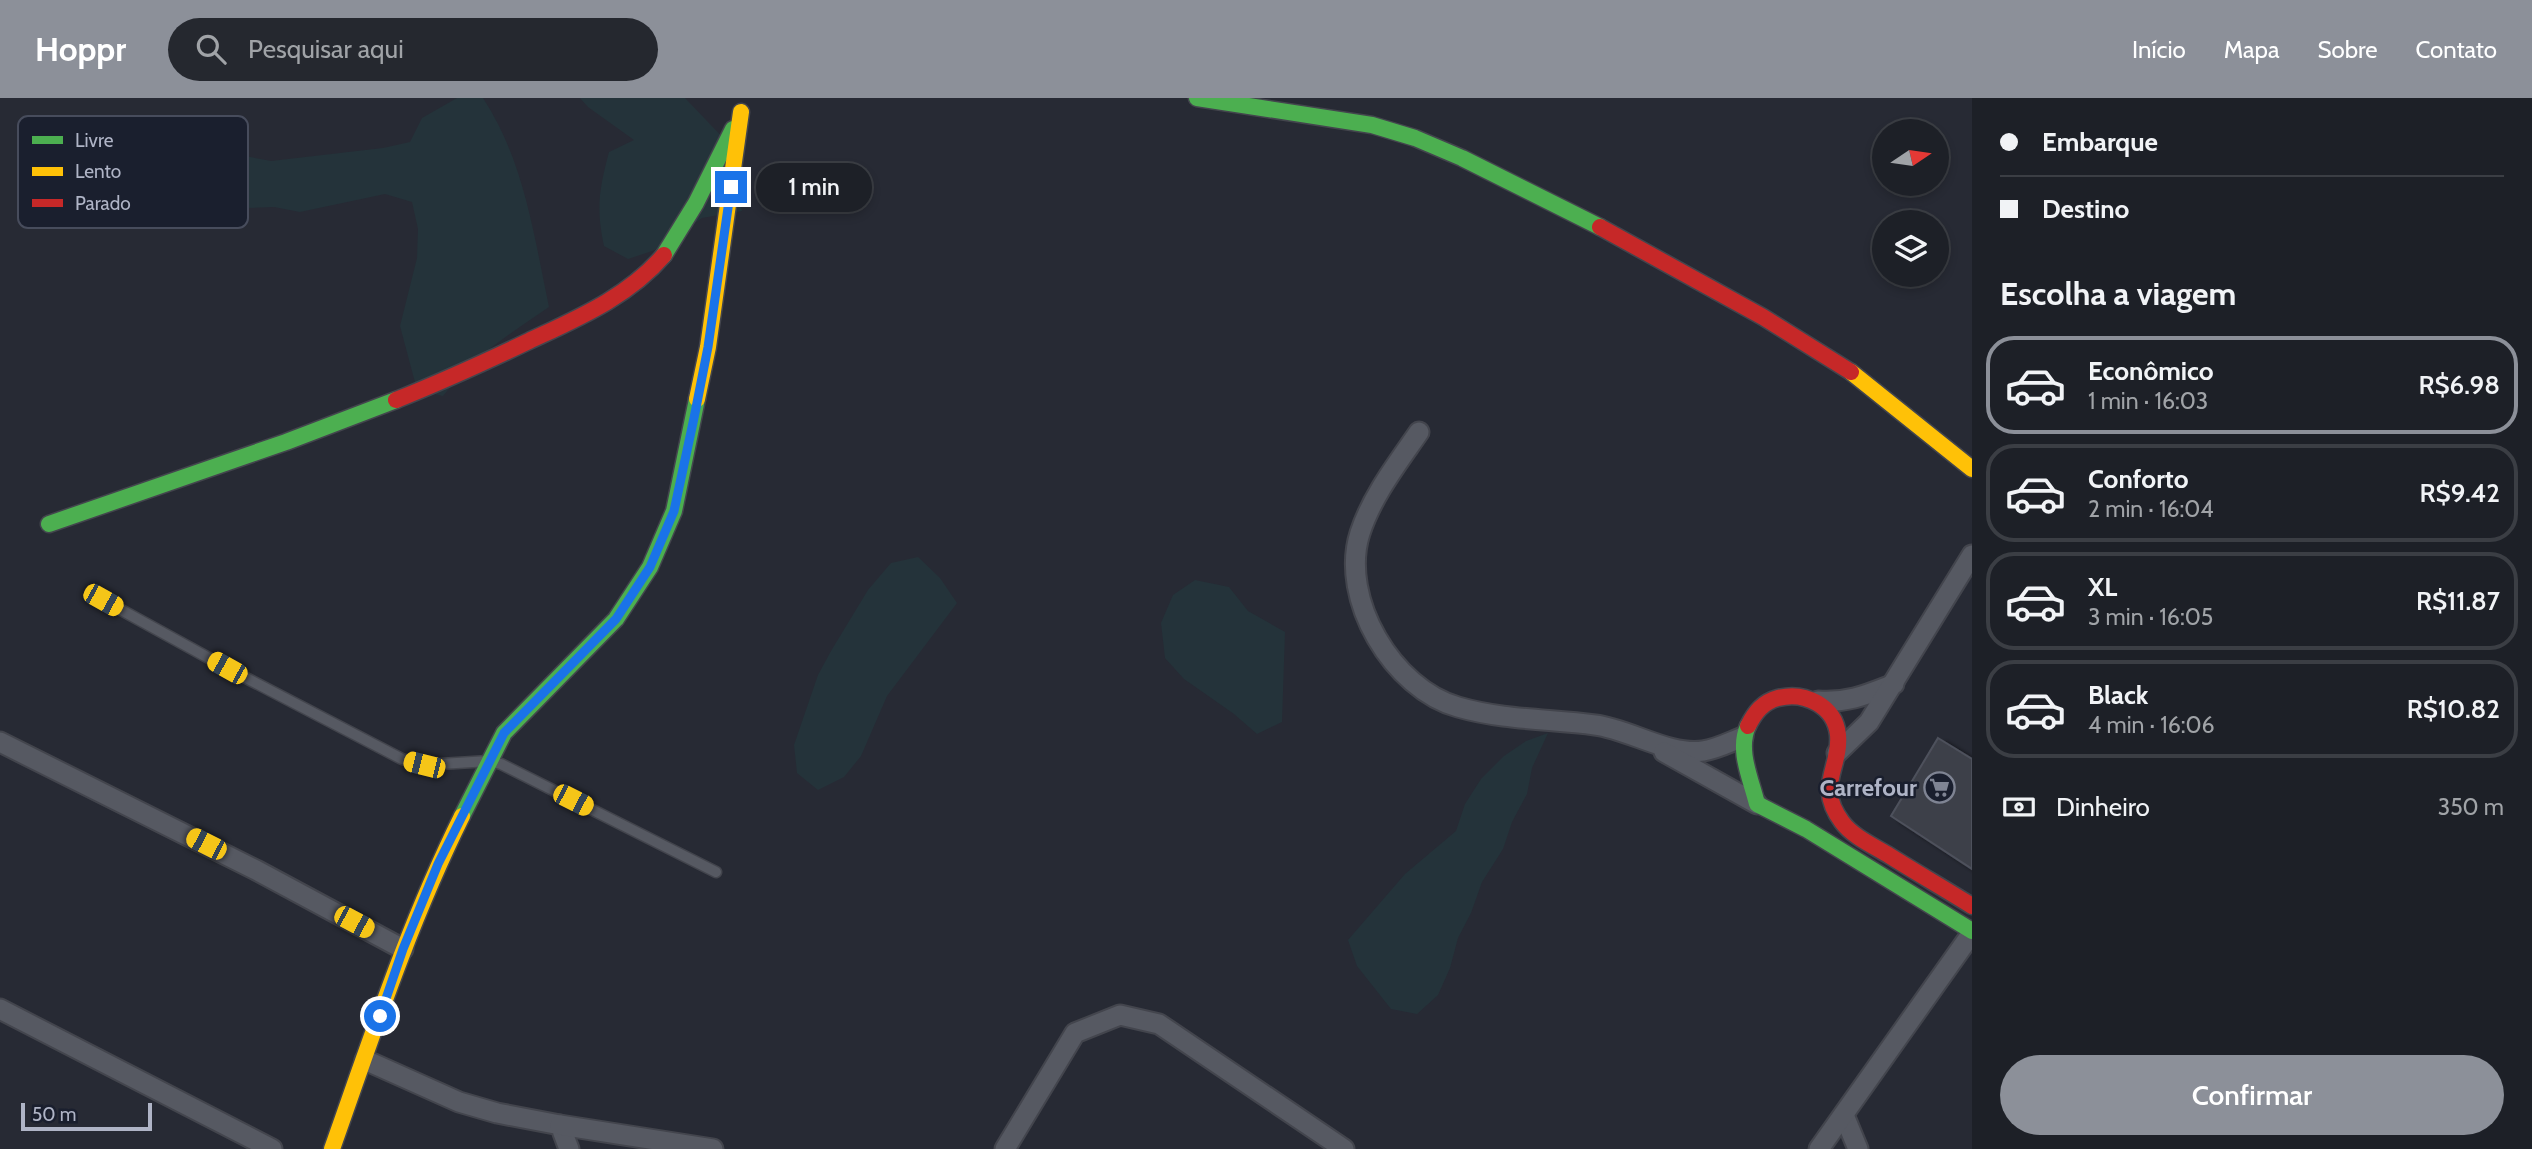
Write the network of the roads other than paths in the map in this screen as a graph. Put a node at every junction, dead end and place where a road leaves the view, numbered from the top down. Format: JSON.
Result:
{"nodes":[{"id":1,"x":1197,"y":98,"type":"edge"},
{"id":2,"x":744,"y":105,"type":"edge"},
{"id":3,"x":1419,"y":432,"type":"dead end"},
{"id":4,"x":1972,"y":469,"type":"edge"},
{"id":5,"x":49,"y":524,"type":"dead end"},
{"id":6,"x":1972,"y":555,"type":"edge"},
{"id":7,"x":103,"y":600,"type":"dead end"},
{"id":8,"x":1894,"y":684,"type":"junction"},
{"id":9,"x":1818,"y":701,"type":"junction"},
{"id":10,"x":1743,"y":737,"type":"junction"},
{"id":11,"x":1642,"y":738,"type":"junction"},
{"id":12,"x":0,"y":742,"type":"edge"},
{"id":13,"x":1837,"y":753,"type":"junction"},
{"id":14,"x":489,"y":761,"type":"junction"},
{"id":15,"x":1757,"y":804,"type":"junction"},
{"id":16,"x":716,"y":873,"type":"dead end"},
{"id":17,"x":1972,"y":906,"type":"edge"},
{"id":18,"x":1972,"y":932,"type":"edge"},
{"id":19,"x":403,"y":949,"type":"junction"},
{"id":20,"x":0,"y":1009,"type":"edge"},
{"id":21,"x":365,"y":1060,"type":"junction"},
{"id":22,"x":1844,"y":1115,"type":"junction"},
{"id":23,"x":559,"y":1125,"type":"junction"},
{"id":24,"x":272,"y":1149,"type":"edge"},
{"id":25,"x":332,"y":1149,"type":"edge"},
{"id":26,"x":569,"y":1149,"type":"edge"},
{"id":27,"x":713,"y":1149,"type":"edge"},
{"id":28,"x":1004,"y":1149,"type":"edge"},
{"id":29,"x":1344,"y":1149,"type":"edge"},
{"id":30,"x":1819,"y":1149,"type":"edge"},
{"id":31,"x":1858,"y":1149,"type":"edge"}],
"edges":[{"from":1,"to":4,"type":"street"},
{"from":2,"to":5,"type":"street"},
{"from":2,"to":14,"type":"street"},
{"from":3,"to":11,"type":"street"},
{"from":6,"to":8,"type":"street"},
{"from":7,"to":14,"type":"lane"},
{"from":8,"to":9,"type":"street"},
{"from":8,"to":13,"type":"street"},
{"from":9,"to":10,"type":"street"},
{"from":9,"to":13,"type":"street"},
{"from":10,"to":11,"type":"street"},
{"from":10,"to":15,"type":"street"},
{"from":11,"to":15,"type":"street"},
{"from":12,"to":19,"type":"street"},
{"from":13,"to":17,"type":"street"},
{"from":14,"to":16,"type":"lane"},
{"from":14,"to":19,"type":"street"},
{"from":15,"to":18,"type":"street"},
{"from":18,"to":22,"type":"street"},
{"from":19,"to":21,"type":"street"},
{"from":20,"to":24,"type":"street"},
{"from":21,"to":23,"type":"street"},
{"from":21,"to":25,"type":"street"},
{"from":22,"to":30,"type":"street"},
{"from":22,"to":31,"type":"street"},
{"from":23,"to":26,"type":"street"},
{"from":23,"to":27,"type":"street"},
{"from":28,"to":29,"type":"street"}]}
